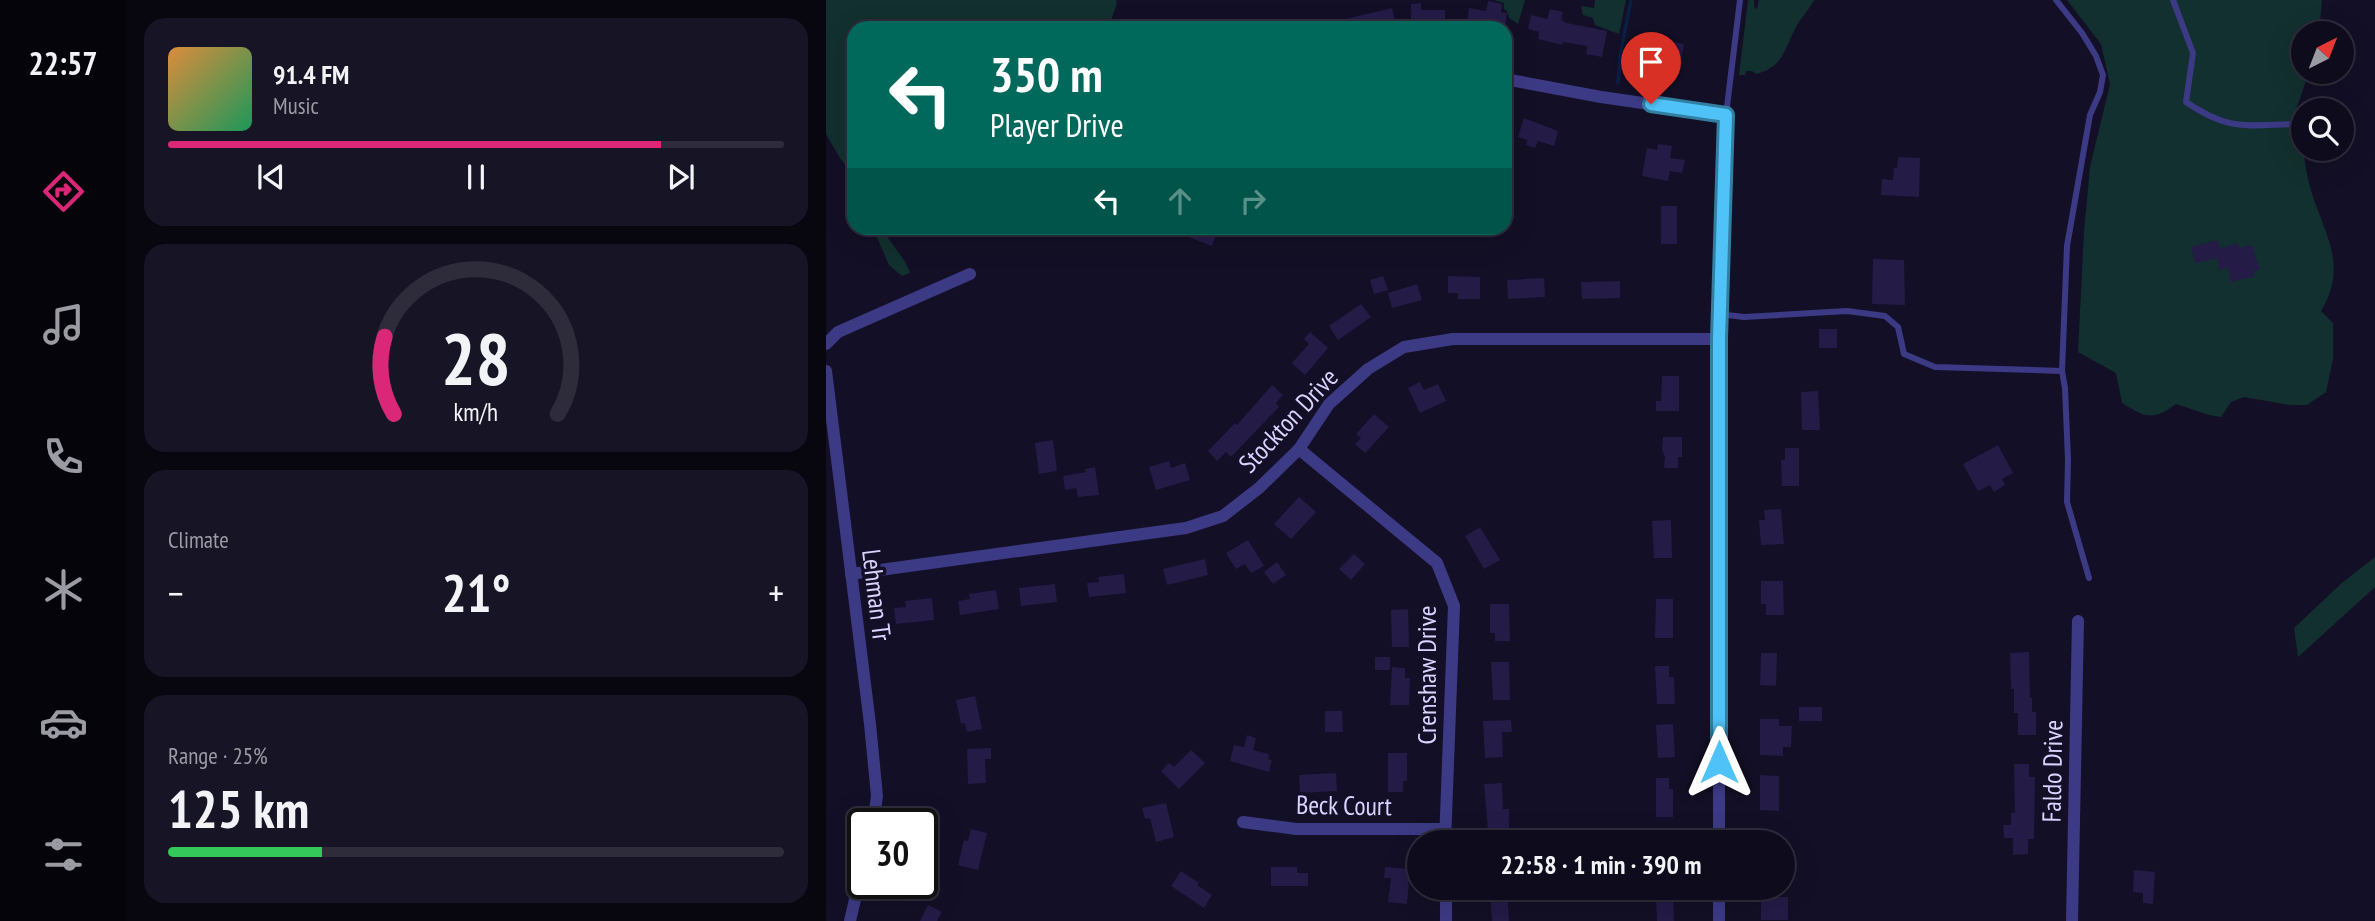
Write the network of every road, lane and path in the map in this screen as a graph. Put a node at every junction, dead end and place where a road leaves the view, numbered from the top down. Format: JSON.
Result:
{"nodes":[{"id":1,"x":1740,"y":0,"type":"edge"},
{"id":2,"x":2056,"y":0,"type":"edge"},
{"id":3,"x":2173,"y":0,"type":"edge"},
{"id":4,"x":1512,"y":80,"type":"edge"},
{"id":5,"x":1726,"y":115,"type":"junction"},
{"id":6,"x":2291,"y":124,"type":"edge"},
{"id":7,"x":970,"y":274,"type":"dead end"},
{"id":8,"x":1720,"y":314,"type":"junction"},
{"id":9,"x":1719,"y":339,"type":"junction"},
{"id":10,"x":826,"y":345,"type":"edge"},
{"id":11,"x":826,"y":371,"type":"edge"},
{"id":12,"x":2062,"y":371,"type":"junction"},
{"id":13,"x":1299,"y":449,"type":"junction"},
{"id":14,"x":851,"y":574,"type":"junction"},
{"id":15,"x":2089,"y":578,"type":"dead end"},
{"id":16,"x":2078,"y":621,"type":"dead end"},
{"id":17,"x":875,"y":808,"type":"edge"},
{"id":18,"x":1243,"y":822,"type":"dead end"},
{"id":19,"x":1445,"y":830,"type":"edge"},
{"id":20,"x":1719,"y":830,"type":"edge"},
{"id":21,"x":1407,"y":833,"type":"edge"},
{"id":22,"x":854,"y":899,"type":"edge"},
{"id":23,"x":1446,"y":900,"type":"edge"},
{"id":24,"x":1719,"y":900,"type":"edge"},
{"id":25,"x":849,"y":921,"type":"edge"},
{"id":26,"x":1446,"y":921,"type":"edge"},
{"id":27,"x":1719,"y":921,"type":"edge"},
{"id":28,"x":2072,"y":921,"type":"edge"}],
"edges":[{"from":1,"to":5,"type":"lane"},
{"from":2,"to":12,"type":"lane"},
{"from":3,"to":6,"type":"lane"},
{"from":4,"to":5,"type":"street"},
{"from":5,"to":8,"type":"street"},
{"from":7,"to":10,"type":"street"},
{"from":8,"to":9,"type":"street"},
{"from":8,"to":12,"type":"lane"},
{"from":9,"to":13,"type":"street","name":"Stockton Drive"},
{"from":9,"to":20,"type":"street"},
{"from":11,"to":14,"type":"street","name":"Lehman Tr"},
{"from":12,"to":15,"type":"lane"},
{"from":13,"to":14,"type":"street","name":"Stockton Drive"},
{"from":13,"to":19,"type":"street","name":"Crenshaw Drive"},
{"from":14,"to":17,"type":"street","name":"Lehman Tr"},
{"from":16,"to":28,"type":"street","name":"Faldo Drive"},
{"from":18,"to":21,"type":"street","name":"Beck Court"},
{"from":22,"to":25,"type":"street"},
{"from":23,"to":26,"type":"street"},
{"from":24,"to":27,"type":"street"}]}
